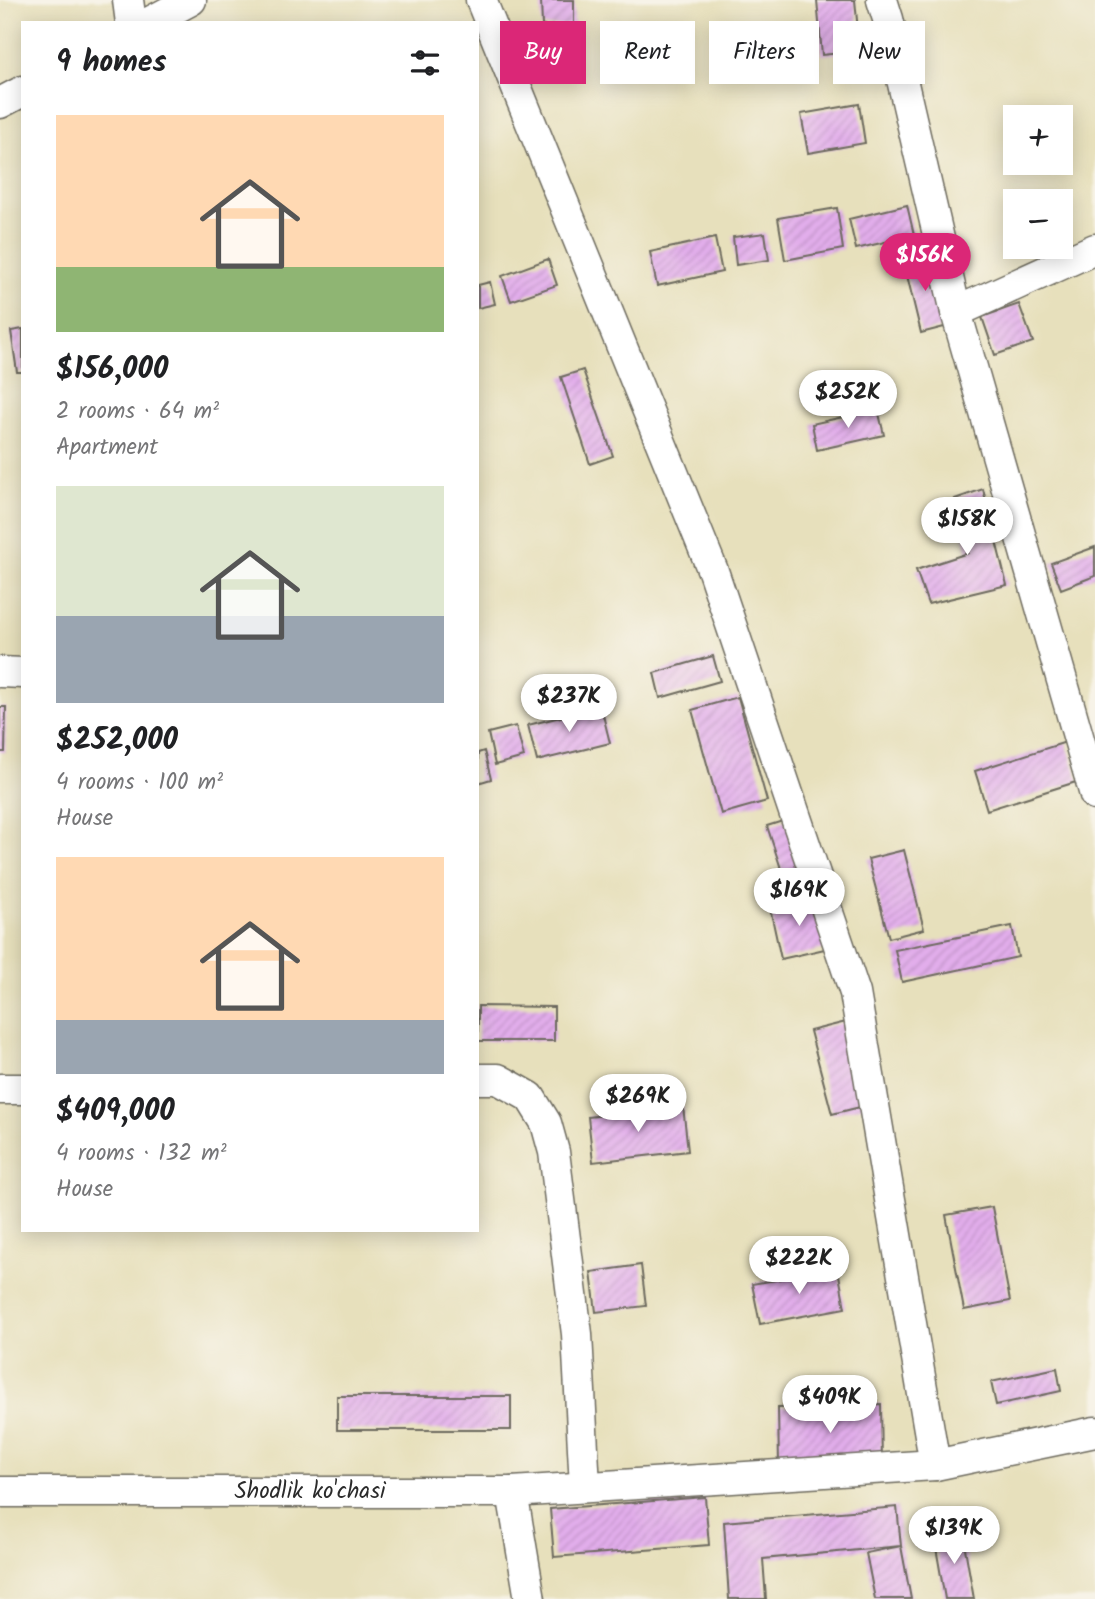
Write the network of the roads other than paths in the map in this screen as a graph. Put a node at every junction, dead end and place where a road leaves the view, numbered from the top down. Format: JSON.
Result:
{"nodes":[{"id":1,"x":128,"y":0,"type":"edge"},
{"id":2,"x":191,"y":0,"type":"edge"},
{"id":3,"x":481,"y":0,"type":"edge"},
{"id":4,"x":882,"y":0,"type":"edge"},
{"id":5,"x":131,"y":21,"type":"edge"},
{"id":6,"x":152,"y":21,"type":"edge"},
{"id":7,"x":21,"y":92,"type":"edge"},
{"id":8,"x":0,"y":103,"type":"edge"},
{"id":9,"x":1095,"y":249,"type":"edge"},
{"id":10,"x":956,"y":312,"type":"junction"},
{"id":11,"x":0,"y":672,"type":"edge"},
{"id":12,"x":21,"y":673,"type":"edge"},
{"id":13,"x":1095,"y":795,"type":"edge"},
{"id":14,"x":479,"y":1079,"type":"edge"},
{"id":15,"x":0,"y":1089,"type":"edge"},
{"id":16,"x":21,"y":1089,"type":"edge"},
{"id":17,"x":1095,"y":1432,"type":"edge"},
{"id":18,"x":936,"y":1465,"type":"junction"},
{"id":19,"x":585,"y":1488,"type":"junction"},
{"id":20,"x":0,"y":1492,"type":"edge"},
{"id":21,"x":512,"y":1492,"type":"junction"},
{"id":22,"x":530,"y":1599,"type":"edge"}],
"edges":[{"from":1,"to":5,"type":"street"},
{"from":2,"to":6,"type":"street"},
{"from":3,"to":18,"type":"street"},
{"from":4,"to":10,"type":"street"},
{"from":7,"to":8,"type":"street"},
{"from":9,"to":10,"type":"street"},
{"from":10,"to":13,"type":"street"},
{"from":11,"to":12,"type":"street"},
{"from":14,"to":19,"type":"street"},
{"from":15,"to":16,"type":"street"},
{"from":17,"to":18,"type":"street","name":"Shodlik ko'chasi"},
{"from":18,"to":19,"type":"street","name":"Shodlik ko'chasi"},
{"from":19,"to":21,"type":"street","name":"Shodlik ko'chasi"},
{"from":20,"to":21,"type":"street","name":"Shodlik ko'chasi"},
{"from":21,"to":22,"type":"street"}]}
